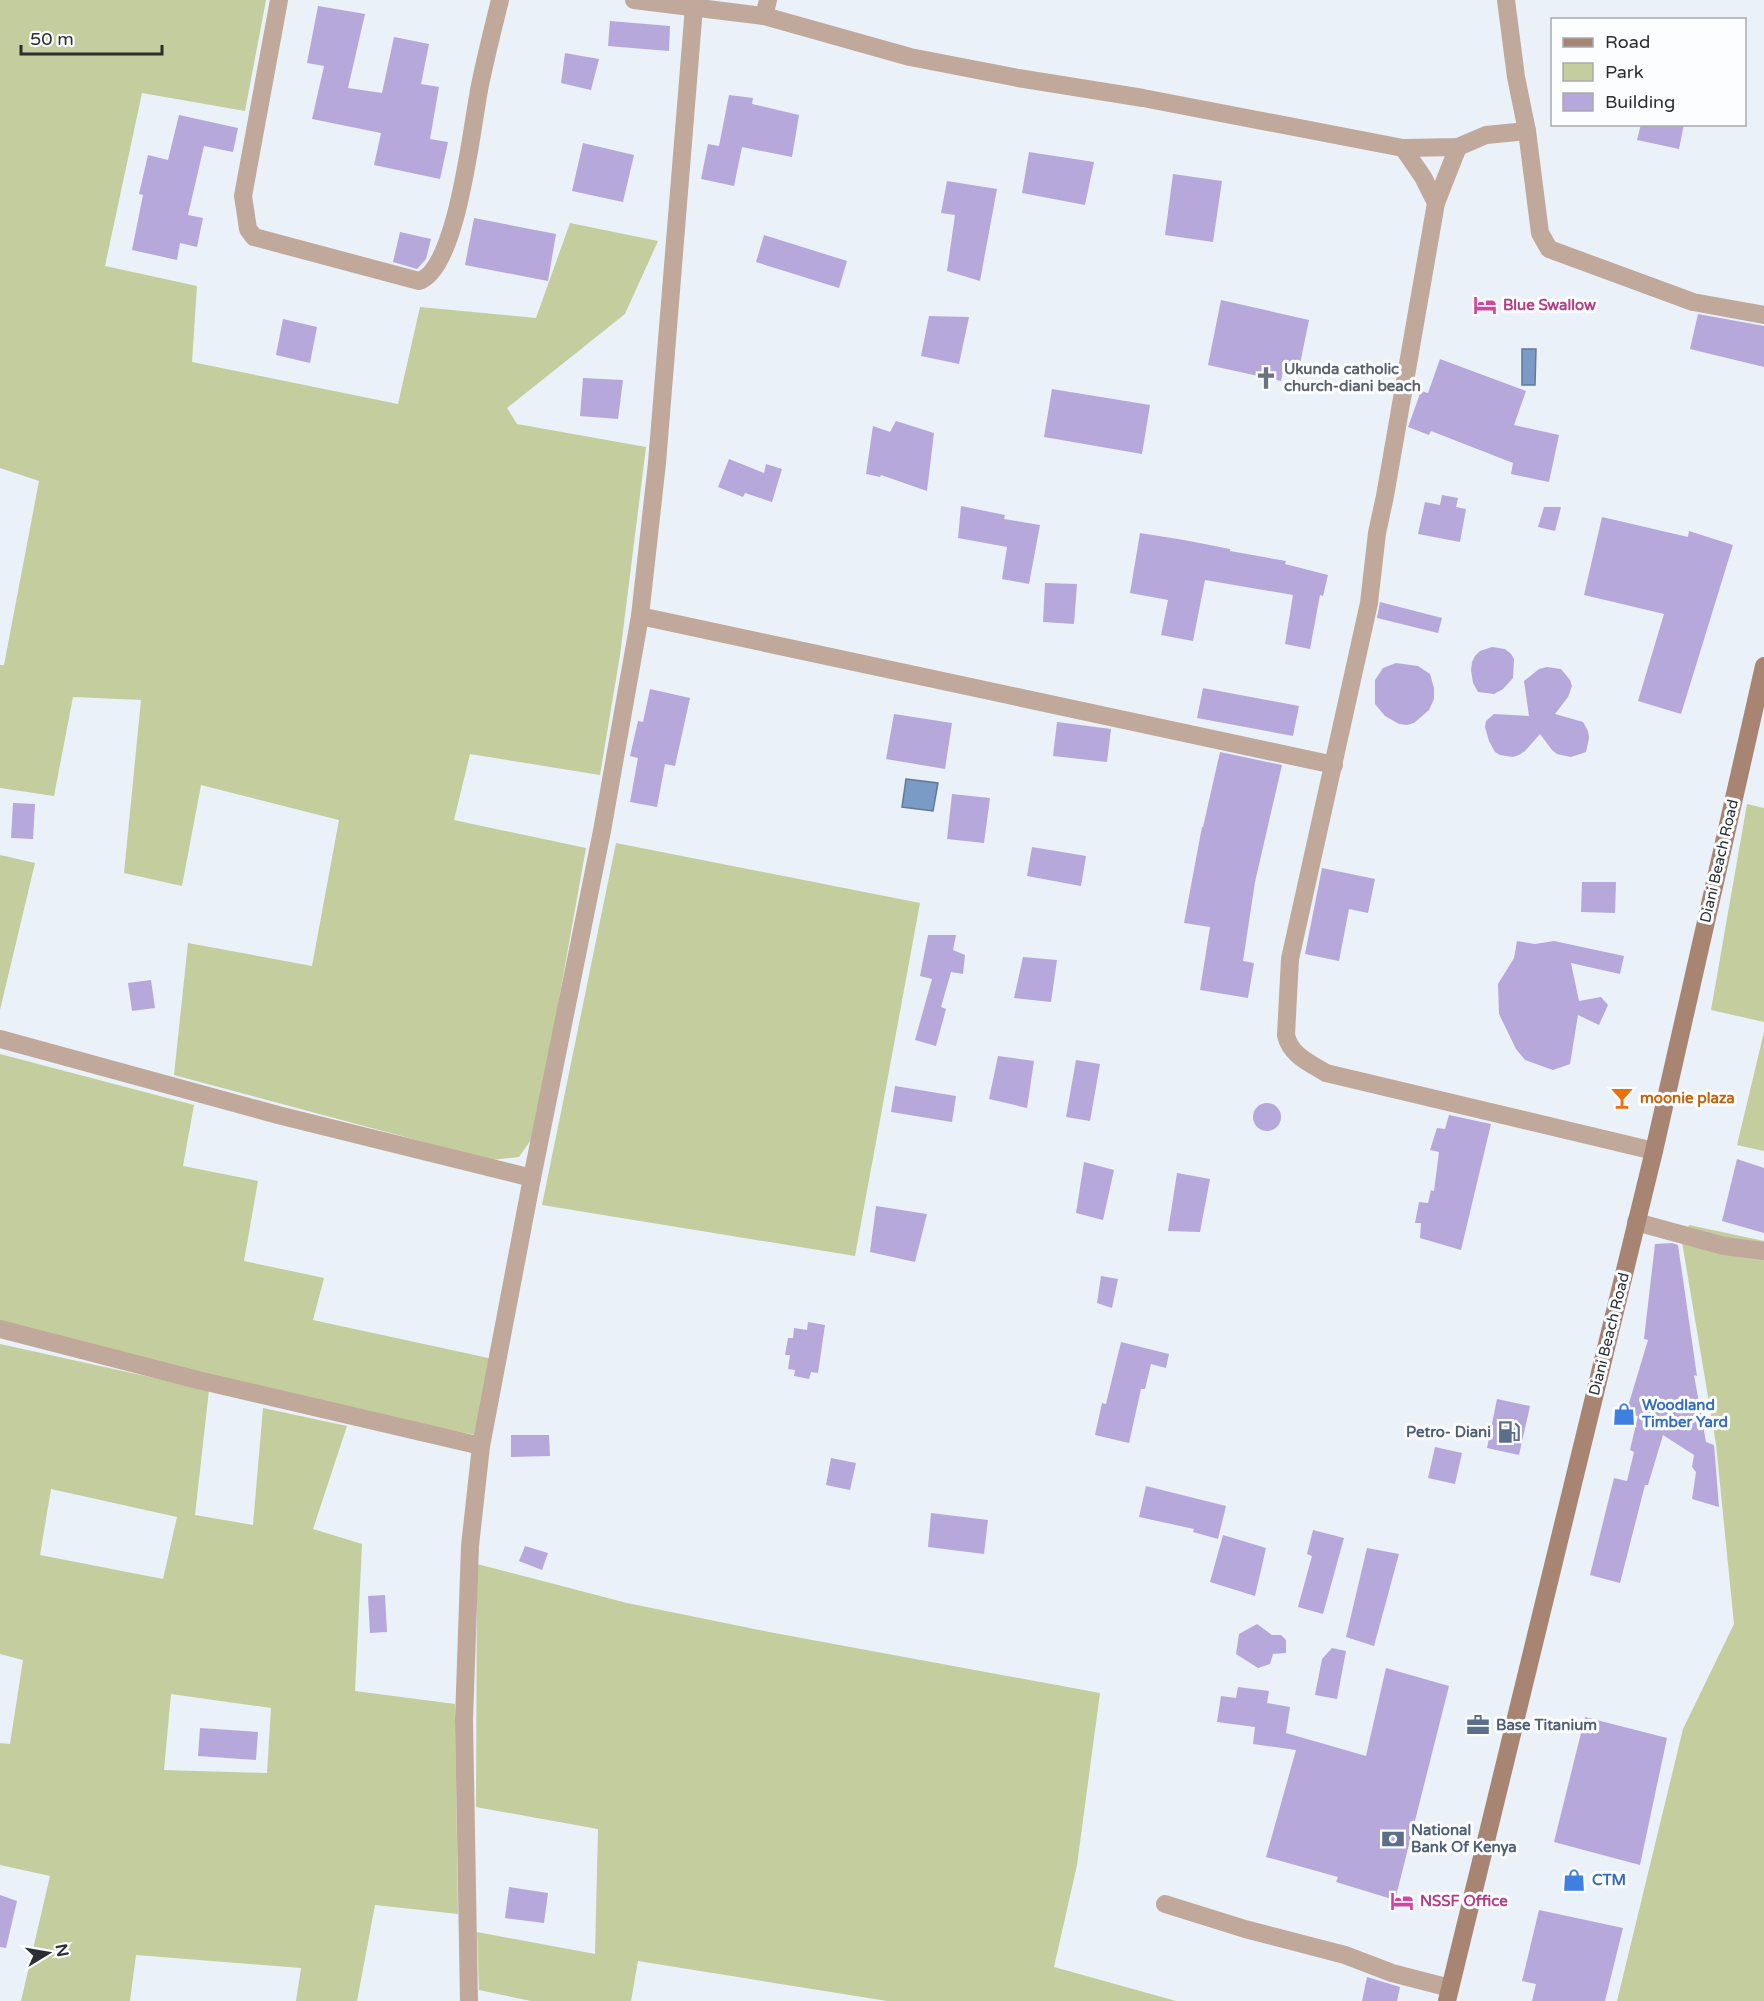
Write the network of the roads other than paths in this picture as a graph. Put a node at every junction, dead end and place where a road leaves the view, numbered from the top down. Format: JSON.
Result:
{"nodes":[{"id":1,"x":279,"y":0,"type":"edge"},
{"id":2,"x":500,"y":0,"type":"edge"},
{"id":3,"x":634,"y":0,"type":"edge"},
{"id":4,"x":1506,"y":0,"type":"edge"},
{"id":5,"x":694,"y":7,"type":"junction"},
{"id":6,"x":766,"y":8,"type":"edge"},
{"id":7,"x":1527,"y":130,"type":"junction"},
{"id":8,"x":1458,"y":147,"type":"junction"},
{"id":9,"x":1403,"y":148,"type":"junction"},
{"id":10,"x":1436,"y":203,"type":"junction"},
{"id":11,"x":1764,"y":315,"type":"edge"},
{"id":12,"x":640,"y":616,"type":"junction"},
{"id":13,"x":1764,"y":666,"type":"edge"},
{"id":14,"x":1334,"y":765,"type":"junction"},
{"id":15,"x":0,"y":1039,"type":"edge"},
{"id":16,"x":1654,"y":1151,"type":"junction"},
{"id":17,"x":532,"y":1178,"type":"junction"},
{"id":18,"x":1636,"y":1222,"type":"junction"},
{"id":19,"x":1764,"y":1251,"type":"edge"},
{"id":20,"x":0,"y":1329,"type":"edge"},
{"id":21,"x":481,"y":1446,"type":"junction"},
{"id":22,"x":1165,"y":1904,"type":"dead end"},
{"id":23,"x":1448,"y":1995,"type":"edge"},
{"id":24,"x":469,"y":2001,"type":"edge"}],
"edges":[{"from":1,"to":2,"type":"street"},
{"from":3,"to":5,"type":"street"},
{"from":4,"to":7,"type":"street"},
{"from":5,"to":6,"type":"street"},
{"from":5,"to":12,"type":"street"},
{"from":6,"to":9,"type":"street"},
{"from":7,"to":8,"type":"street"},
{"from":7,"to":11,"type":"street"},
{"from":8,"to":9,"type":"street"},
{"from":8,"to":10,"type":"street"},
{"from":9,"to":10,"type":"street"},
{"from":10,"to":14,"type":"street"},
{"from":12,"to":14,"type":"street"},
{"from":12,"to":17,"type":"street"},
{"from":13,"to":16,"type":"main road","name":"Diani Beach Road"},
{"from":14,"to":16,"type":"street"},
{"from":15,"to":17,"type":"street"},
{"from":16,"to":18,"type":"main road","name":"Diani Beach Road"},
{"from":17,"to":21,"type":"street"},
{"from":18,"to":19,"type":"street"},
{"from":18,"to":23,"type":"main road","name":"Diani Beach Road"},
{"from":20,"to":21,"type":"street"},
{"from":21,"to":24,"type":"street"},
{"from":22,"to":23,"type":"street"}]}
